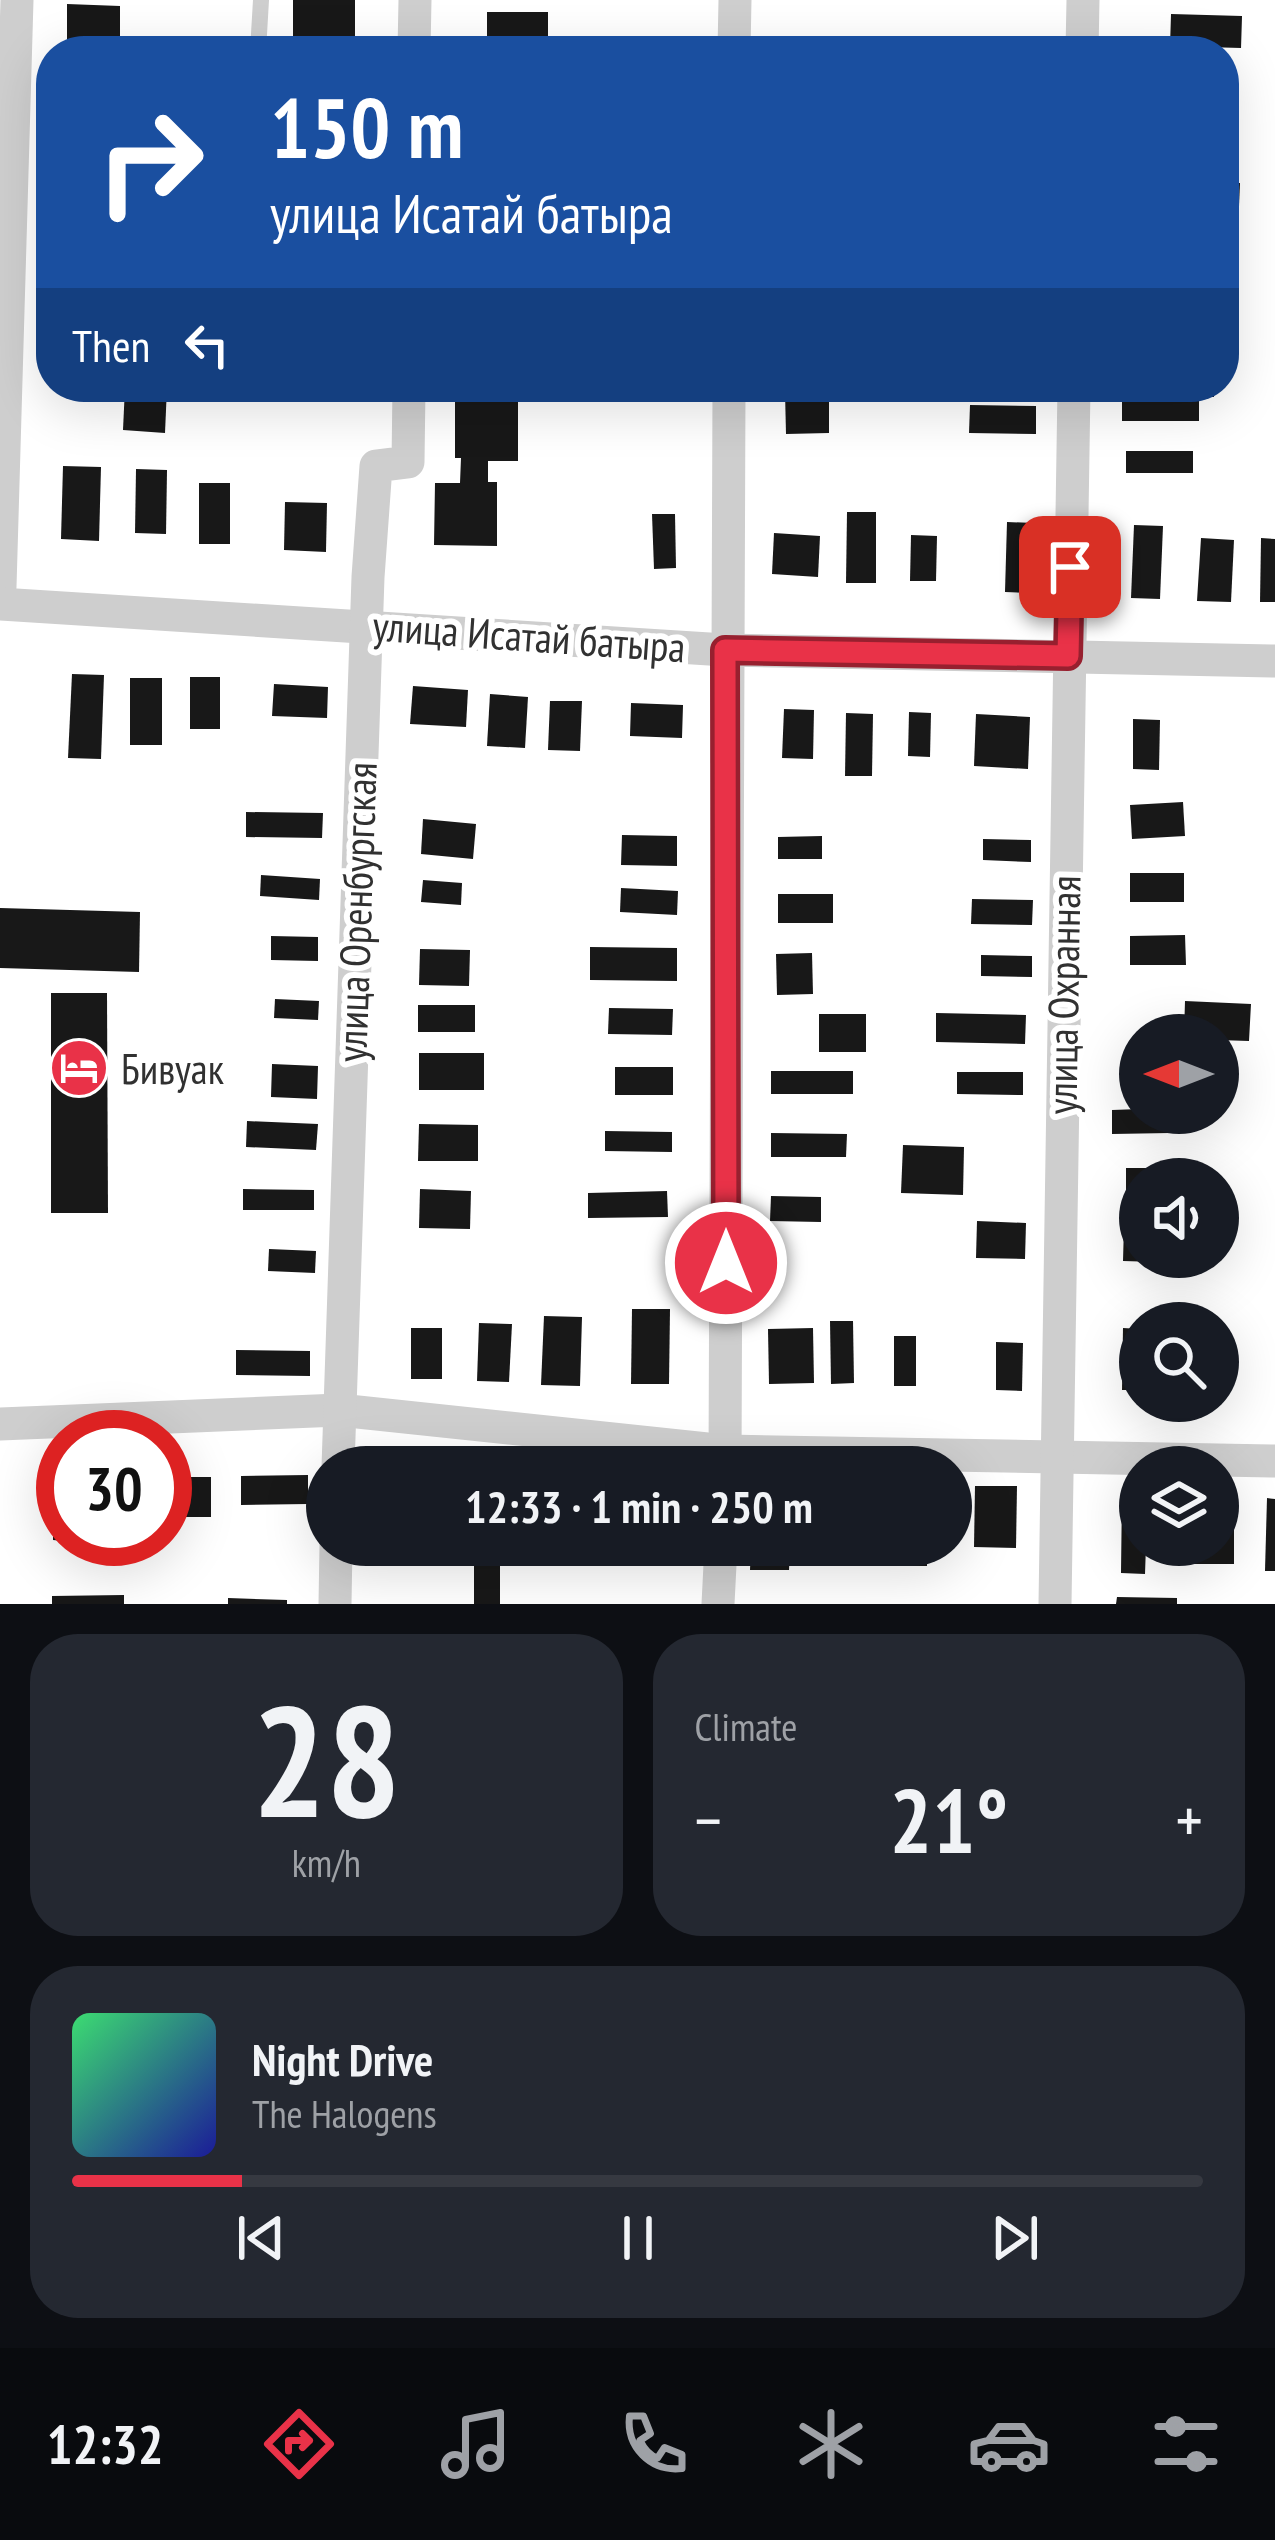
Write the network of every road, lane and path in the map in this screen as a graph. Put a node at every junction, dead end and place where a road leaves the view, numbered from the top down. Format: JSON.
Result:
{"nodes":[{"id":1,"x":17,"y":0,"type":"edge"},
{"id":2,"x":261,"y":0,"type":"edge"},
{"id":3,"x":415,"y":0,"type":"edge"},
{"id":4,"x":735,"y":0,"type":"edge"},
{"id":5,"x":1083,"y":0,"type":"edge"},
{"id":6,"x":259,"y":36,"type":"edge"},
{"id":7,"x":414,"y":36,"type":"edge"},
{"id":8,"x":734,"y":36,"type":"edge"},
{"id":9,"x":1082,"y":36,"type":"edge"},
{"id":10,"x":410,"y":402,"type":"edge"},
{"id":11,"x":729,"y":402,"type":"edge"},
{"id":12,"x":1073,"y":402,"type":"edge"},
{"id":13,"x":0,"y":587,"type":"edge"},
{"id":14,"x":0,"y":604,"type":"edge"},
{"id":15,"x":366,"y":625,"type":"junction"},
{"id":16,"x":725,"y":650,"type":"junction"},
{"id":17,"x":1068,"y":656,"type":"junction"},
{"id":18,"x":1275,"y":661,"type":"edge"},
{"id":19,"x":339,"y":1410,"type":"junction"},
{"id":20,"x":0,"y":1424,"type":"edge"},
{"id":21,"x":338,"y":1446,"type":"edge"},
{"id":22,"x":623,"y":1446,"type":"edge"},
{"id":23,"x":725,"y":1446,"type":"edge"},
{"id":24,"x":972,"y":1458,"type":"edge"},
{"id":25,"x":1059,"y":1458,"type":"junction"},
{"id":26,"x":1275,"y":1461,"type":"edge"},
{"id":27,"x":336,"y":1566,"type":"edge"},
{"id":28,"x":720,"y":1566,"type":"edge"},
{"id":29,"x":335,"y":1604,"type":"edge"},
{"id":30,"x":718,"y":1604,"type":"edge"},
{"id":31,"x":1055,"y":1604,"type":"edge"}],
"edges":[{"from":1,"to":13,"type":"street"},
{"from":2,"to":6,"type":"lane"},
{"from":3,"to":7,"type":"street"},
{"from":4,"to":8,"type":"street"},
{"from":5,"to":9,"type":"street"},
{"from":10,"to":15,"type":"street","name":"улица Оренбургская"},
{"from":11,"to":16,"type":"street"},
{"from":12,"to":17,"type":"street","name":"улица Охранная"},
{"from":14,"to":15,"type":"street","name":"улица Исатай батыра"},
{"from":15,"to":16,"type":"street","name":"улица Исатай батыра"},
{"from":15,"to":19,"type":"street","name":"улица Оренбургская"},
{"from":16,"to":17,"type":"street","name":"улица Исатай батыра"},
{"from":16,"to":23,"type":"street"},
{"from":17,"to":18,"type":"street","name":"улица Исатай батыра"},
{"from":17,"to":25,"type":"street","name":"улица Охранная"},
{"from":19,"to":20,"type":"street"},
{"from":19,"to":21,"type":"street","name":"улица Оренбургская"},
{"from":19,"to":22,"type":"street"},
{"from":24,"to":25,"type":"street"},
{"from":25,"to":26,"type":"street"},
{"from":25,"to":31,"type":"street","name":"улица Охранная"},
{"from":27,"to":29,"type":"street"},
{"from":28,"to":30,"type":"street"}]}
